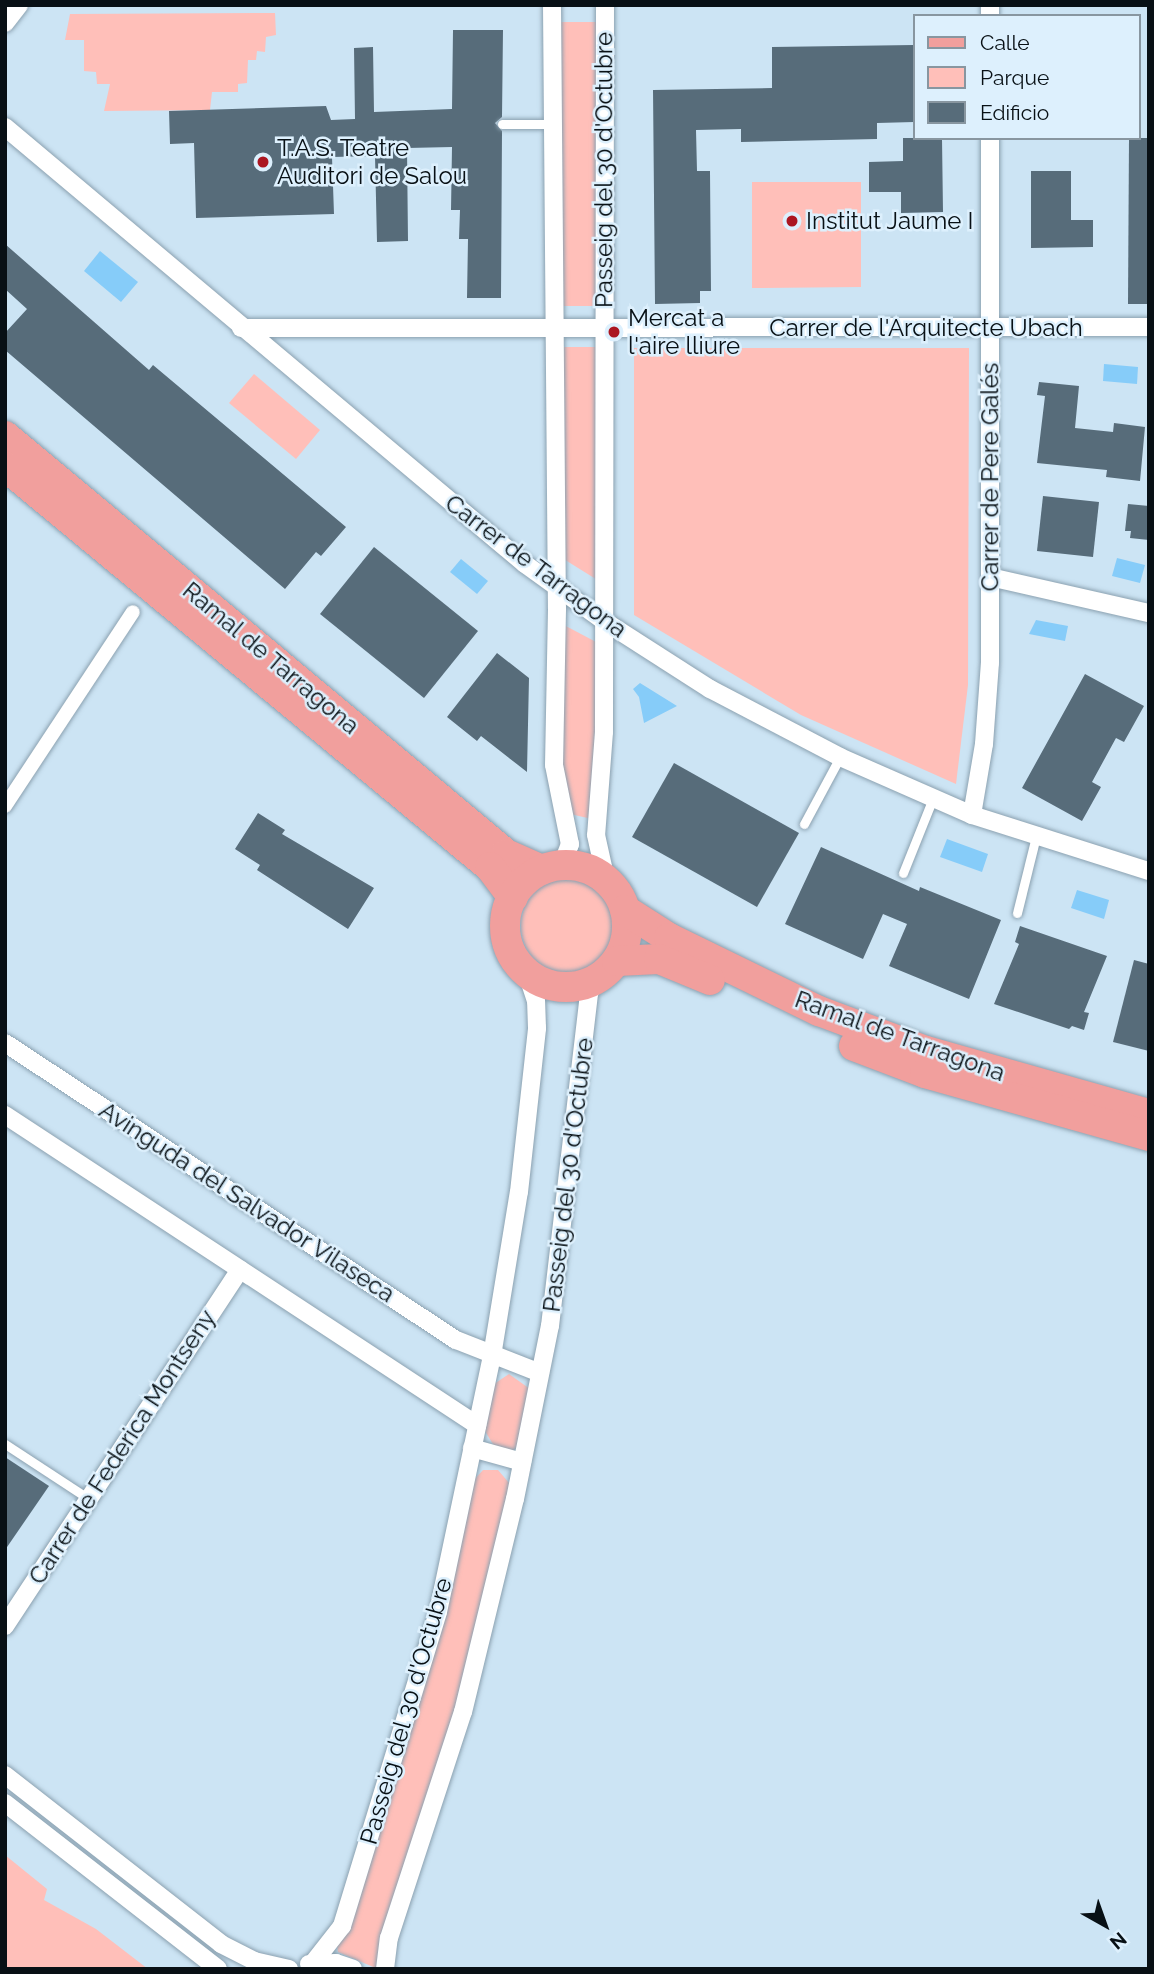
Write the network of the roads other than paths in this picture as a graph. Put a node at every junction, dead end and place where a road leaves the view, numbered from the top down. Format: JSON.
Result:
{"nodes":[{"id":1,"x":19,"y":5,"type":"edge"},
{"id":2,"x":552,"y":5,"type":"edge"},
{"id":3,"x":605,"y":5,"type":"edge"},
{"id":4,"x":5,"y":23,"type":"edge"},
{"id":5,"x":502,"y":124,"type":"dead end"},
{"id":6,"x":554,"y":124,"type":"junction"},
{"id":7,"x":5,"y":127,"type":"edge"},
{"id":8,"x":990,"y":140,"type":"edge"},
{"id":9,"x":1149,"y":327,"type":"edge"},
{"id":10,"x":241,"y":328,"type":"junction"},
{"id":11,"x":556,"y":328,"type":"junction"},
{"id":12,"x":604,"y":328,"type":"junction"},
{"id":13,"x":990,"y":329,"type":"junction"},
{"id":14,"x":5,"y":436,"type":"edge"},
{"id":15,"x":5,"y":466,"type":"edge"},
{"id":16,"x":990,"y":577,"type":"junction"},
{"id":17,"x":556,"y":586,"type":"junction"},
{"id":18,"x":132,"y":612,"type":"dead end"},
{"id":19,"x":1149,"y":613,"type":"edge"},
{"id":20,"x":604,"y":621,"type":"junction"},
{"id":21,"x":840,"y":757,"type":"junction"},
{"id":22,"x":933,"y":798,"type":"junction"},
{"id":23,"x":5,"y":806,"type":"edge"},
{"id":24,"x":972,"y":815,"type":"junction"},
{"id":25,"x":804,"y":824,"type":"dead end"},
{"id":26,"x":1036,"y":836,"type":"junction"},
{"id":27,"x":552,"y":868,"type":"junction"},
{"id":28,"x":1149,"y":871,"type":"edge"},
{"id":29,"x":903,"y":873,"type":"dead end"},
{"id":30,"x":606,"y":880,"type":"junction"},
{"id":31,"x":513,"y":897,"type":"junction"},
{"id":32,"x":625,"y":910,"type":"junction"},
{"id":33,"x":1017,"y":913,"type":"dead end"},
{"id":34,"x":607,"y":970,"type":"junction"},
{"id":35,"x":527,"y":974,"type":"junction"},
{"id":36,"x":5,"y":1043,"type":"edge"},
{"id":37,"x":5,"y":1115,"type":"edge"},
{"id":38,"x":1149,"y":1115,"type":"edge"},
{"id":39,"x":1149,"y":1136,"type":"edge"},
{"id":40,"x":240,"y":1269,"type":"junction"},
{"id":41,"x":492,"y":1356,"type":"junction"},
{"id":42,"x":540,"y":1373,"type":"junction"},
{"id":43,"x":477,"y":1425,"type":"junction"},
{"id":44,"x":5,"y":1444,"type":"edge"},
{"id":45,"x":472,"y":1448,"type":"junction"},
{"id":46,"x":522,"y":1462,"type":"junction"},
{"id":47,"x":89,"y":1499,"type":"junction"},
{"id":48,"x":5,"y":1626,"type":"edge"},
{"id":49,"x":5,"y":1775,"type":"edge"},
{"id":50,"x":5,"y":1803,"type":"edge"},
{"id":51,"x":313,"y":1963,"type":"junction"},
{"id":52,"x":218,"y":1969,"type":"edge"},
{"id":53,"x":289,"y":1969,"type":"edge"},
{"id":54,"x":295,"y":1969,"type":"edge"},
{"id":55,"x":354,"y":1969,"type":"edge"},
{"id":56,"x":385,"y":1969,"type":"edge"}],
"edges":[{"from":1,"to":4,"type":"street"},
{"from":2,"to":6,"type":"street","name":"Passeig del 30 d'Octubre"},
{"from":3,"to":12,"type":"street","name":"Passeig del 30 d'Octubre"},
{"from":5,"to":6,"type":"lane"},
{"from":6,"to":11,"type":"street","name":"Passeig del 30 d'Octubre"},
{"from":7,"to":10,"type":"street","name":"Carrer de Tarragona"},
{"from":8,"to":13,"type":"street","name":"Carrer de Pere Galés"},
{"from":9,"to":13,"type":"street","name":"Carrer de l'Arquitecte Ubach"},
{"from":10,"to":11,"type":"street","name":"Carrer de l'Arquitecte Ubach"},
{"from":10,"to":17,"type":"street","name":"Carrer de Tarragona"},
{"from":11,"to":12,"type":"street","name":"Carrer de l'Arquitecte Ubach"},
{"from":11,"to":17,"type":"street","name":"Passeig del 30 d'Octubre"},
{"from":12,"to":13,"type":"street","name":"Carrer de l'Arquitecte Ubach"},
{"from":12,"to":20,"type":"street","name":"Passeig del 30 d'Octubre"},
{"from":13,"to":16,"type":"street","name":"Carrer de Pere Galés"},
{"from":14,"to":27,"type":"main road","name":"Ramal de Tarragona"},
{"from":15,"to":31,"type":"main road","name":"Ramal de Tarragona"},
{"from":16,"to":19,"type":"street"},
{"from":16,"to":24,"type":"street","name":"Carrer de Pere Galés"},
{"from":17,"to":20,"type":"street","name":"Carrer de Tarragona"},
{"from":17,"to":27,"type":"street","name":"Passeig del 30 d'Octubre"},
{"from":18,"to":23,"type":"street"},
{"from":20,"to":21,"type":"street","name":"Carrer de Tarragona"},
{"from":20,"to":30,"type":"street","name":"Passeig del 30 d'Octubre"},
{"from":21,"to":22,"type":"street","name":"Carrer de Tarragona"},
{"from":21,"to":25,"type":"lane"},
{"from":22,"to":24,"type":"street","name":"Carrer de Tarragona"},
{"from":22,"to":29,"type":"lane"},
{"from":24,"to":26,"type":"street","name":"Carrer de Tarragona"},
{"from":26,"to":28,"type":"street","name":"Carrer de Tarragona"},
{"from":26,"to":33,"type":"lane"},
{"from":27,"to":30,"type":"main road"},
{"from":27,"to":31,"type":"main road"},
{"from":30,"to":32,"type":"main road"},
{"from":31,"to":35,"type":"main road"},
{"from":32,"to":34,"type":"main road"},
{"from":32,"to":38,"type":"main road","name":"Ramal de Tarragona"},
{"from":34,"to":35,"type":"main road"},
{"from":34,"to":39,"type":"main road","name":"Ramal de Tarragona"},
{"from":34,"to":42,"type":"street","name":"Passeig del 30 d'Octubre"},
{"from":35,"to":41,"type":"street","name":"Passeig del 30 d'Octubre"},
{"from":36,"to":41,"type":"street","name":"Avinguda del Salvador Vilaseca"},
{"from":37,"to":40,"type":"street"},
{"from":40,"to":43,"type":"street"},
{"from":40,"to":47,"type":"street","name":"Carrer de Federica Montseny"},
{"from":41,"to":42,"type":"street"},
{"from":41,"to":43,"type":"street","name":"Passeig del 30 d'Octubre"},
{"from":42,"to":46,"type":"street","name":"Passeig del 30 d'Octubre"},
{"from":43,"to":45,"type":"street","name":"Passeig del 30 d'Octubre"},
{"from":44,"to":47,"type":"lane"},
{"from":45,"to":46,"type":"street"},
{"from":45,"to":51,"type":"street","name":"Passeig del 30 d'Octubre"},
{"from":46,"to":56,"type":"street","name":"Passeig del 30 d'Octubre"},
{"from":47,"to":48,"type":"street","name":"Carrer de Federica Montseny"},
{"from":49,"to":53,"type":"street"},
{"from":50,"to":52,"type":"street"},
{"from":51,"to":54,"type":"street"},
{"from":51,"to":55,"type":"street"}]}
